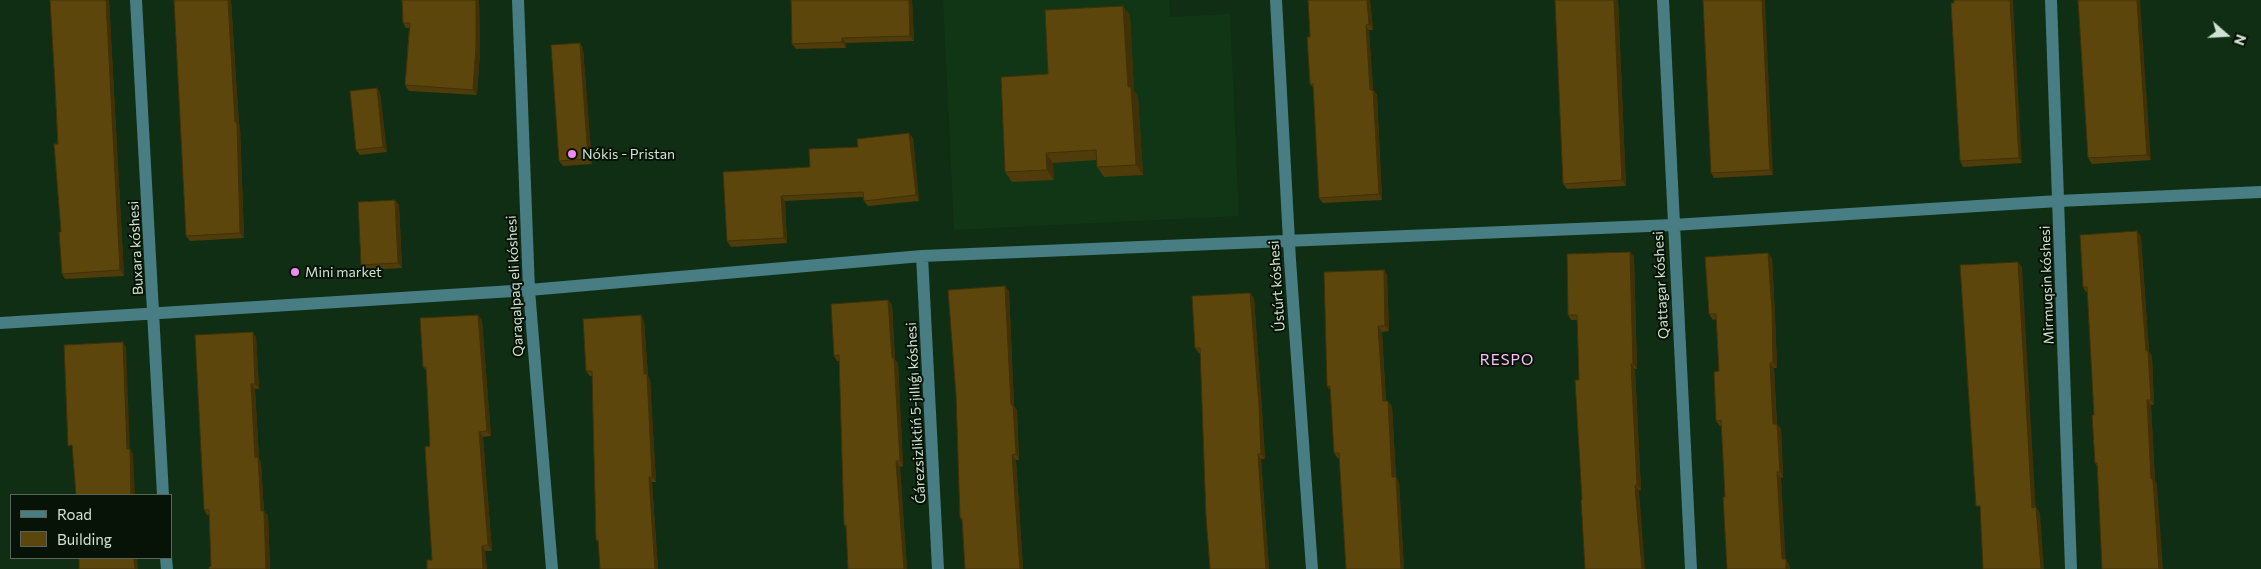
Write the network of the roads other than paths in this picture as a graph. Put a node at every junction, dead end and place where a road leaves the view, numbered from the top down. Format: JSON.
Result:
{"nodes":[{"id":1,"x":136,"y":0,"type":"edge"},
{"id":2,"x":518,"y":0,"type":"edge"},
{"id":3,"x":1276,"y":0,"type":"edge"},
{"id":4,"x":1663,"y":0,"type":"edge"},
{"id":5,"x":2051,"y":0,"type":"edge"},
{"id":6,"x":2261,"y":192,"type":"edge"},
{"id":7,"x":2058,"y":201,"type":"junction"},
{"id":8,"x":1673,"y":225,"type":"junction"},
{"id":9,"x":1289,"y":239,"type":"junction"},
{"id":10,"x":922,"y":256,"type":"junction"},
{"id":11,"x":529,"y":290,"type":"junction"},
{"id":12,"x":155,"y":312,"type":"junction"},
{"id":13,"x":0,"y":322,"type":"edge"},
{"id":14,"x":163,"y":494,"type":"edge"},
{"id":15,"x":552,"y":569,"type":"edge"},
{"id":16,"x":938,"y":569,"type":"edge"},
{"id":17,"x":1312,"y":569,"type":"edge"},
{"id":18,"x":1691,"y":569,"type":"edge"},
{"id":19,"x":2071,"y":569,"type":"edge"}],
"edges":[{"from":1,"to":12,"type":"street","name":"Buxara kóshesi"},
{"from":2,"to":11,"type":"street","name":"Qaraqalpaq eli kóshesi"},
{"from":3,"to":9,"type":"street","name":"Ústúrt kóshesi"},
{"from":4,"to":8,"type":"street","name":"Qattagar kóshesi"},
{"from":5,"to":7,"type":"street","name":"Mirmuqsin kóshesi"},
{"from":6,"to":7,"type":"street"},
{"from":7,"to":8,"type":"street"},
{"from":7,"to":19,"type":"street","name":"Mirmuqsin kóshesi"},
{"from":8,"to":9,"type":"street"},
{"from":8,"to":18,"type":"street","name":"Qattagar kóshesi"},
{"from":9,"to":10,"type":"street"},
{"from":9,"to":17,"type":"street","name":"Ústúrt kóshesi"},
{"from":10,"to":11,"type":"street"},
{"from":10,"to":16,"type":"street","name":"Ǵárezsizliktiń 5-jıllıǵı kóshesi"},
{"from":11,"to":12,"type":"street"},
{"from":11,"to":15,"type":"street","name":"Qaraqalpaq eli kóshesi"},
{"from":12,"to":13,"type":"street"},
{"from":12,"to":14,"type":"street","name":"Buxara kóshesi"}]}
